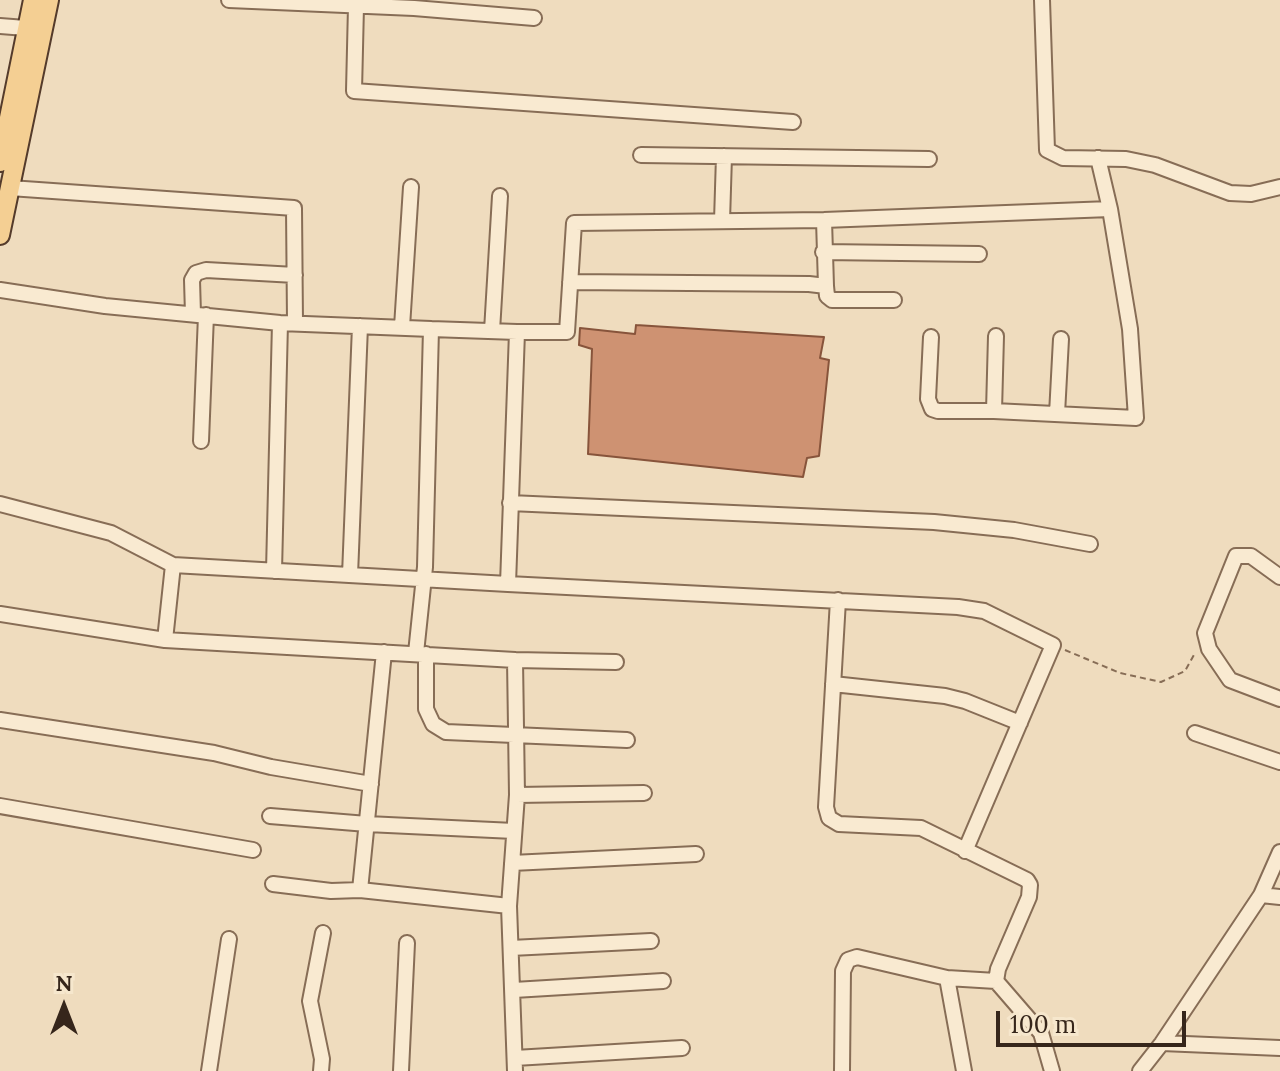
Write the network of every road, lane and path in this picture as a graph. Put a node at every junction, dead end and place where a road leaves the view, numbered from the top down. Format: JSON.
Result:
{"nodes":[{"id":1,"x":33,"y":0,"type":"edge"},
{"id":2,"x":49,"y":0,"type":"edge"},
{"id":3,"x":229,"y":0,"type":"edge"},
{"id":4,"x":1042,"y":0,"type":"edge"},
{"id":5,"x":356,"y":6,"type":"junction"},
{"id":6,"x":534,"y":18,"type":"dead end"},
{"id":7,"x":0,"y":26,"type":"edge"},
{"id":8,"x":35,"y":29,"type":"junction"},
{"id":9,"x":793,"y":122,"type":"dead end"},
{"id":10,"x":1,"y":150,"type":"edge"},
{"id":11,"x":641,"y":155,"type":"dead end"},
{"id":12,"x":724,"y":156,"type":"junction"},
{"id":13,"x":1098,"y":158,"type":"junction"},
{"id":14,"x":929,"y":159,"type":"dead end"},
{"id":15,"x":411,"y":187,"type":"dead end"},
{"id":16,"x":1280,"y":187,"type":"edge"},
{"id":17,"x":10,"y":188,"type":"junction"},
{"id":18,"x":500,"y":196,"type":"dead end"},
{"id":19,"x":1110,"y":209,"type":"junction"},
{"id":20,"x":824,"y":220,"type":"junction"},
{"id":21,"x":722,"y":221,"type":"junction"},
{"id":22,"x":0,"y":235,"type":"edge"},
{"id":23,"x":823,"y":252,"type":"junction"},
{"id":24,"x":979,"y":254,"type":"dead end"},
{"id":25,"x":295,"y":275,"type":"junction"},
{"id":26,"x":570,"y":282,"type":"junction"},
{"id":27,"x":826,"y":286,"type":"junction"},
{"id":28,"x":0,"y":290,"type":"edge"},
{"id":29,"x":894,"y":300,"type":"dead end"},
{"id":30,"x":199,"y":315,"type":"junction"},
{"id":31,"x":288,"y":322,"type":"junction"},
{"id":32,"x":360,"y":326,"type":"junction"},
{"id":33,"x":402,"y":327,"type":"junction"},
{"id":34,"x":431,"y":329,"type":"junction"},
{"id":35,"x":492,"y":331,"type":"junction"},
{"id":36,"x":517,"y":332,"type":"junction"},
{"id":37,"x":996,"y":336,"type":"dead end"},
{"id":38,"x":931,"y":337,"type":"dead end"},
{"id":39,"x":1061,"y":339,"type":"dead end"},
{"id":40,"x":994,"y":411,"type":"junction"},
{"id":41,"x":1057,"y":414,"type":"junction"},
{"id":42,"x":201,"y":441,"type":"dead end"},
{"id":43,"x":510,"y":503,"type":"junction"},
{"id":44,"x":0,"y":504,"type":"edge"},
{"id":45,"x":1090,"y":544,"type":"dead end"},
{"id":46,"x":173,"y":565,"type":"junction"},
{"id":47,"x":274,"y":571,"type":"junction"},
{"id":48,"x":350,"y":575,"type":"junction"},
{"id":49,"x":1280,"y":577,"type":"edge"},
{"id":50,"x":424,"y":579,"type":"junction"},
{"id":51,"x":508,"y":584,"type":"junction"},
{"id":52,"x":838,"y":600,"type":"junction"},
{"id":53,"x":0,"y":614,"type":"edge"},
{"id":54,"x":1205,"y":633,"type":"junction"},
{"id":55,"x":165,"y":640,"type":"junction"},
{"id":56,"x":1053,"y":645,"type":"junction"},
{"id":57,"x":384,"y":652,"type":"junction"},
{"id":58,"x":421,"y":653,"type":"junction"},
{"id":59,"x":515,"y":660,"type":"junction"},
{"id":60,"x":616,"y":662,"type":"dead end"},
{"id":61,"x":833,"y":684,"type":"junction"},
{"id":62,"x":1280,"y":699,"type":"edge"},
{"id":63,"x":0,"y":720,"type":"edge"},
{"id":64,"x":1020,"y":723,"type":"junction"},
{"id":65,"x":1195,"y":733,"type":"dead end"},
{"id":66,"x":517,"y":737,"type":"junction"},
{"id":67,"x":627,"y":740,"type":"dead end"},
{"id":68,"x":1280,"y":762,"type":"edge"},
{"id":69,"x":371,"y":784,"type":"junction"},
{"id":70,"x":644,"y":793,"type":"dead end"},
{"id":71,"x":517,"y":795,"type":"junction"},
{"id":72,"x":0,"y":806,"type":"edge"},
{"id":73,"x":270,"y":816,"type":"dead end"},
{"id":74,"x":367,"y":824,"type":"junction"},
{"id":75,"x":514,"y":831,"type":"junction"},
{"id":76,"x":253,"y":850,"type":"dead end"},
{"id":77,"x":965,"y":851,"type":"junction"},
{"id":78,"x":1280,"y":852,"type":"edge"},
{"id":79,"x":696,"y":854,"type":"dead end"},
{"id":80,"x":512,"y":863,"type":"junction"},
{"id":81,"x":273,"y":884,"type":"dead end"},
{"id":82,"x":360,"y":890,"type":"junction"},
{"id":83,"x":1261,"y":895,"type":"junction"},
{"id":84,"x":1280,"y":897,"type":"edge"},
{"id":85,"x":509,"y":906,"type":"junction"},
{"id":86,"x":323,"y":933,"type":"dead end"},
{"id":87,"x":229,"y":939,"type":"dead end"},
{"id":88,"x":651,"y":941,"type":"dead end"},
{"id":89,"x":407,"y":943,"type":"dead end"},
{"id":90,"x":511,"y":948,"type":"junction"},
{"id":91,"x":947,"y":978,"type":"junction"},
{"id":92,"x":663,"y":981,"type":"dead end"},
{"id":93,"x":996,"y":981,"type":"junction"},
{"id":94,"x":514,"y":990,"type":"junction"},
{"id":95,"x":1162,"y":1043,"type":"junction"},
{"id":96,"x":682,"y":1048,"type":"dead end"},
{"id":97,"x":1280,"y":1048,"type":"edge"},
{"id":98,"x":515,"y":1064,"type":"edge"},
{"id":99,"x":209,"y":1071,"type":"edge"},
{"id":100,"x":321,"y":1071,"type":"edge"},
{"id":101,"x":401,"y":1071,"type":"edge"},
{"id":102,"x":842,"y":1071,"type":"edge"},
{"id":103,"x":964,"y":1071,"type":"edge"},
{"id":104,"x":1052,"y":1071,"type":"edge"},
{"id":105,"x":1140,"y":1071,"type":"edge"}],
"edges":[{"from":1,"to":8,"type":"main road"},
{"from":2,"to":8,"type":"main road"},
{"from":3,"to":5,"type":"street"},
{"from":4,"to":13,"type":"street"},
{"from":5,"to":6,"type":"street"},
{"from":5,"to":9,"type":"street"},
{"from":7,"to":8,"type":"street"},
{"from":8,"to":10,"type":"main road"},
{"from":8,"to":17,"type":"main road"},
{"from":11,"to":12,"type":"street"},
{"from":12,"to":14,"type":"street"},
{"from":12,"to":21,"type":"street"},
{"from":13,"to":16,"type":"street"},
{"from":13,"to":19,"type":"street"},
{"from":15,"to":33,"type":"street"},
{"from":17,"to":22,"type":"main road"},
{"from":17,"to":25,"type":"street"},
{"from":18,"to":35,"type":"street"},
{"from":19,"to":20,"type":"street"},
{"from":19,"to":41,"type":"street"},
{"from":20,"to":21,"type":"street"},
{"from":20,"to":23,"type":"street"},
{"from":21,"to":26,"type":"street"},
{"from":23,"to":24,"type":"street"},
{"from":23,"to":27,"type":"street"},
{"from":25,"to":30,"type":"street"},
{"from":25,"to":31,"type":"street"},
{"from":26,"to":27,"type":"street"},
{"from":26,"to":36,"type":"street"},
{"from":27,"to":29,"type":"street"},
{"from":28,"to":30,"type":"street"},
{"from":30,"to":31,"type":"street"},
{"from":30,"to":42,"type":"street"},
{"from":31,"to":32,"type":"street"},
{"from":31,"to":47,"type":"street"},
{"from":32,"to":33,"type":"street"},
{"from":32,"to":48,"type":"street"},
{"from":33,"to":34,"type":"street"},
{"from":34,"to":35,"type":"street"},
{"from":34,"to":50,"type":"street"},
{"from":35,"to":36,"type":"street"},
{"from":36,"to":43,"type":"street"},
{"from":37,"to":40,"type":"street"},
{"from":38,"to":40,"type":"street"},
{"from":39,"to":41,"type":"street"},
{"from":40,"to":41,"type":"street"},
{"from":43,"to":45,"type":"street"},
{"from":43,"to":51,"type":"street"},
{"from":44,"to":46,"type":"street"},
{"from":46,"to":47,"type":"street"},
{"from":46,"to":55,"type":"street"},
{"from":47,"to":48,"type":"street"},
{"from":48,"to":50,"type":"street"},
{"from":49,"to":54,"type":"street"},
{"from":50,"to":51,"type":"street"},
{"from":50,"to":58,"type":"street"},
{"from":51,"to":52,"type":"street"},
{"from":52,"to":56,"type":"street"},
{"from":52,"to":61,"type":"street"},
{"from":53,"to":55,"type":"street"},
{"from":54,"to":56,"type":"path"},
{"from":54,"to":62,"type":"street"},
{"from":55,"to":57,"type":"street"},
{"from":56,"to":64,"type":"street"},
{"from":57,"to":58,"type":"street"},
{"from":57,"to":69,"type":"street"},
{"from":58,"to":59,"type":"street"},
{"from":58,"to":66,"type":"street"},
{"from":59,"to":60,"type":"street"},
{"from":59,"to":66,"type":"street"},
{"from":61,"to":64,"type":"street"},
{"from":61,"to":77,"type":"street"},
{"from":63,"to":69,"type":"street"},
{"from":64,"to":77,"type":"street"},
{"from":65,"to":68,"type":"street"},
{"from":66,"to":67,"type":"street"},
{"from":66,"to":71,"type":"street"},
{"from":69,"to":74,"type":"street"},
{"from":70,"to":71,"type":"street"},
{"from":71,"to":75,"type":"street"},
{"from":72,"to":76,"type":"street"},
{"from":73,"to":74,"type":"street"},
{"from":74,"to":75,"type":"street"},
{"from":74,"to":82,"type":"street"},
{"from":75,"to":80,"type":"street"},
{"from":77,"to":93,"type":"street"},
{"from":78,"to":83,"type":"street"},
{"from":79,"to":80,"type":"street"},
{"from":80,"to":85,"type":"street"},
{"from":81,"to":82,"type":"street"},
{"from":82,"to":85,"type":"street"},
{"from":83,"to":84,"type":"street"},
{"from":83,"to":95,"type":"street"},
{"from":85,"to":90,"type":"street"},
{"from":86,"to":100,"type":"street"},
{"from":87,"to":99,"type":"street"},
{"from":88,"to":90,"type":"street"},
{"from":89,"to":101,"type":"street"},
{"from":90,"to":94,"type":"street"},
{"from":91,"to":93,"type":"street"},
{"from":91,"to":102,"type":"street"},
{"from":91,"to":103,"type":"street"},
{"from":92,"to":94,"type":"street"},
{"from":93,"to":104,"type":"street"},
{"from":94,"to":98,"type":"street"},
{"from":95,"to":97,"type":"street"},
{"from":95,"to":105,"type":"street"},
{"from":96,"to":98,"type":"street"}]}
